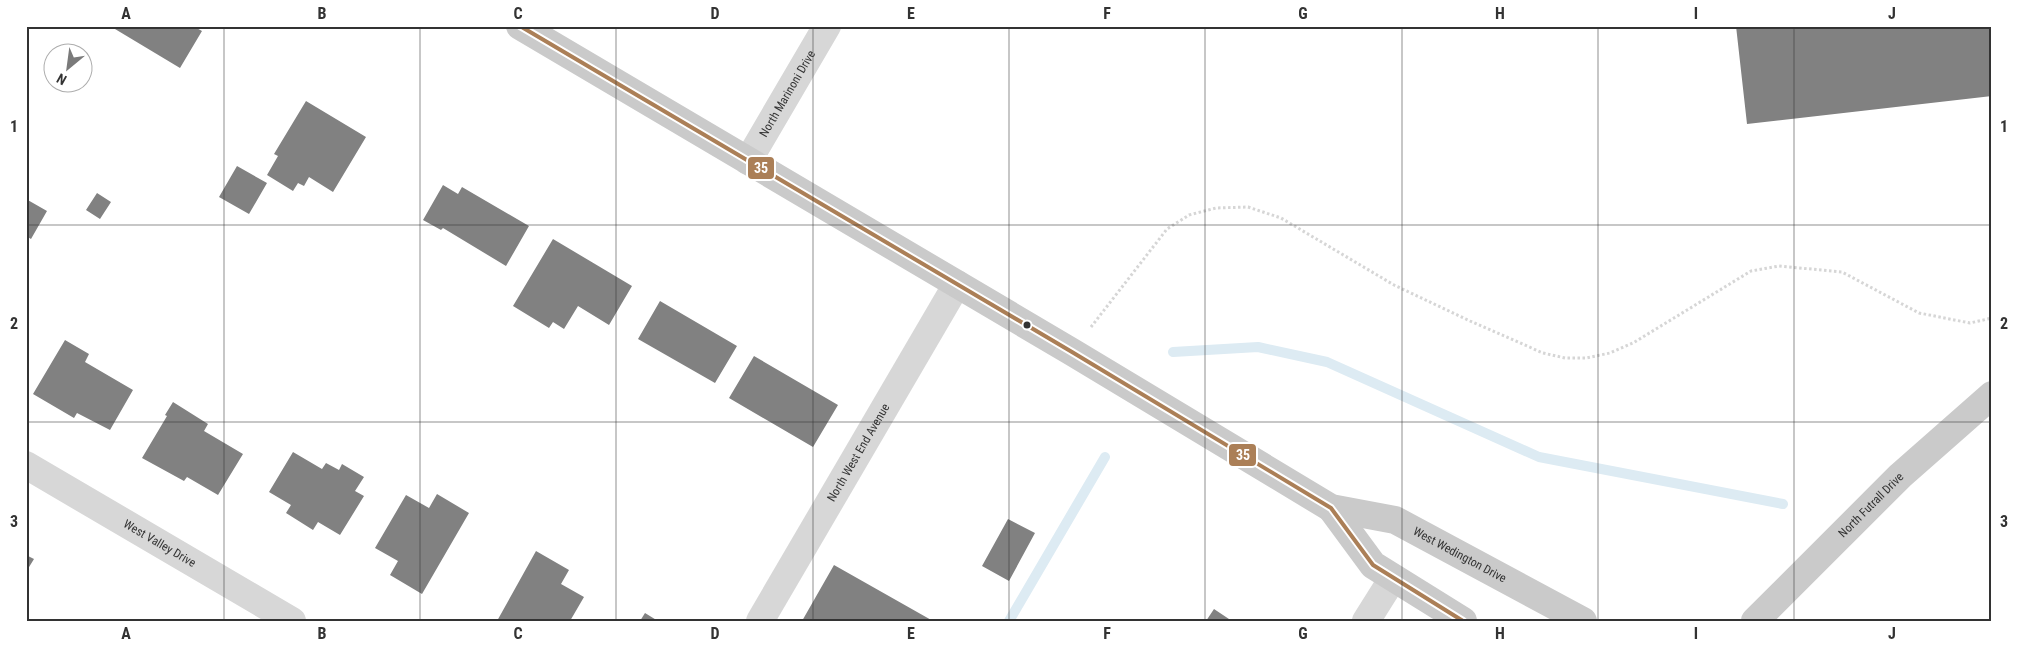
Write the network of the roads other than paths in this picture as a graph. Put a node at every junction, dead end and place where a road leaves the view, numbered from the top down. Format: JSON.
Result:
{"nodes":[{"id":1,"x":520,"y":26,"type":"edge"},
{"id":2,"x":827,"y":26,"type":"edge"},
{"id":3,"x":748,"y":161,"type":"junction"},
{"id":4,"x":957,"y":284,"type":"junction"},
{"id":5,"x":1992,"y":395,"type":"edge"},
{"id":6,"x":26,"y":465,"type":"edge"},
{"id":7,"x":1331,"y":508,"type":"junction"},
{"id":8,"x":1393,"y":578,"type":"junction"},
{"id":9,"x":292,"y":621,"type":"edge"},
{"id":10,"x":760,"y":621,"type":"edge"},
{"id":11,"x":1366,"y":621,"type":"edge"},
{"id":12,"x":1463,"y":621,"type":"edge"},
{"id":13,"x":1583,"y":621,"type":"edge"},
{"id":14,"x":1755,"y":621,"type":"edge"}],
"edges":[{"from":1,"to":3,"type":"main road","name":"West Wedington Drive"},
{"from":2,"to":3,"type":"street","name":"North Marinoni Drive"},
{"from":3,"to":4,"type":"main road","name":"West Wedington Drive"},
{"from":4,"to":7,"type":"main road","name":"West Wedington Drive"},
{"from":4,"to":10,"type":"street","name":"North West End Avenue"},
{"from":5,"to":14,"type":"main road","name":"North Futrall Drive"},
{"from":6,"to":9,"type":"street","name":"West Valley Drive"},
{"from":7,"to":8,"type":"main road","name":"West Wedington Drive"},
{"from":7,"to":13,"type":"main road","name":"West Wedington Drive"},
{"from":8,"to":11,"type":"street"},
{"from":8,"to":12,"type":"main road","name":"West Wedington Drive"}]}
